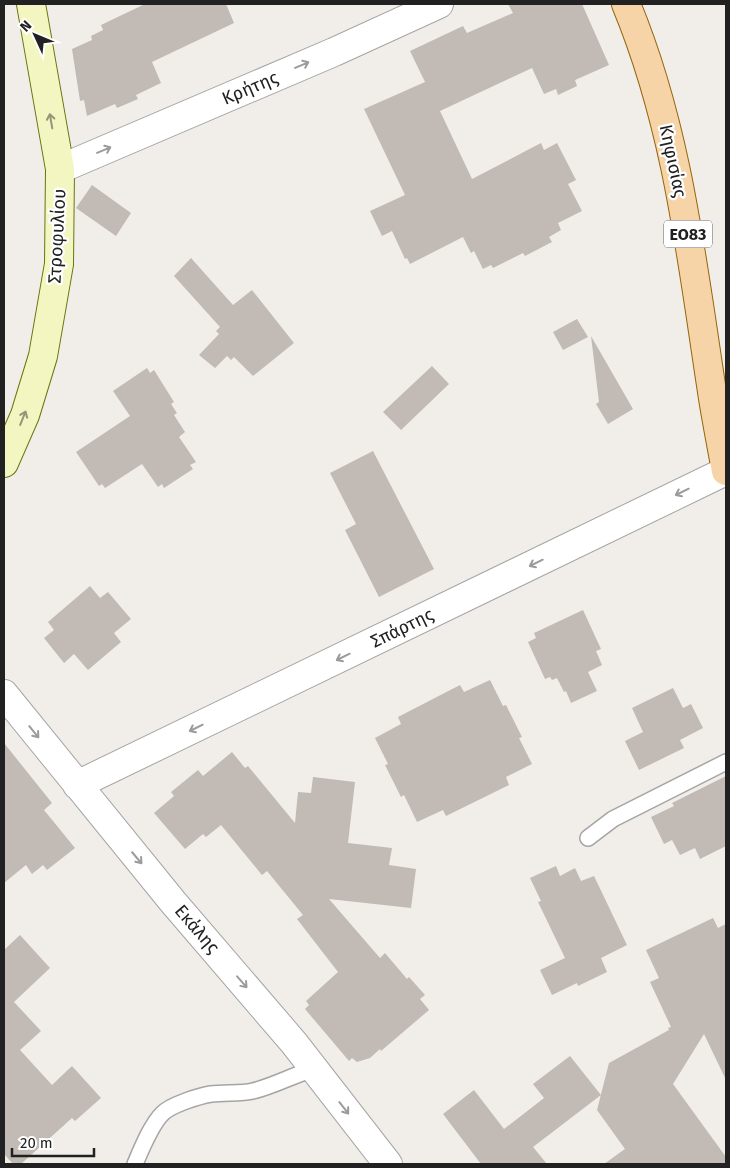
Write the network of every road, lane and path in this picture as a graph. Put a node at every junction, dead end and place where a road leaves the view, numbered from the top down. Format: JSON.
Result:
{"nodes":[{"id":1,"x":32,"y":4,"type":"edge"},
{"id":2,"x":439,"y":4,"type":"edge"},
{"id":3,"x":626,"y":4,"type":"edge"},
{"id":4,"x":60,"y":169,"type":"junction"},
{"id":5,"x":4,"y":462,"type":"edge"},
{"id":6,"x":726,"y":471,"type":"edge"},
{"id":7,"x":4,"y":694,"type":"edge"},
{"id":8,"x":726,"y":762,"type":"edge"},
{"id":9,"x":78,"y":785,"type":"junction"},
{"id":10,"x":588,"y":838,"type":"dead end"},
{"id":11,"x":314,"y":1069,"type":"junction"},
{"id":12,"x":135,"y":1164,"type":"edge"},
{"id":13,"x":388,"y":1164,"type":"edge"}],
"edges":[{"from":4,"to":1,"type":"street","name":"Στροφυλίου","one_way":true},
{"from":4,"to":2,"type":"street","name":"Κρήτης","one_way":true},
{"from":3,"to":6,"type":"main road","name":"Κηφισίας","number":"ΕΟ83"},
{"from":5,"to":4,"type":"street","name":"Στροφυλίου","one_way":true},
{"from":6,"to":9,"type":"street","name":"Σπάρτης","one_way":true},
{"from":7,"to":9,"type":"street","name":"Εκάλης","one_way":true},
{"from":8,"to":10,"type":"lane"},
{"from":9,"to":11,"type":"street","name":"Εκάλης","one_way":true},
{"from":11,"to":12,"type":"lane"},
{"from":11,"to":13,"type":"street","name":"Εκάλης","one_way":true}]}
